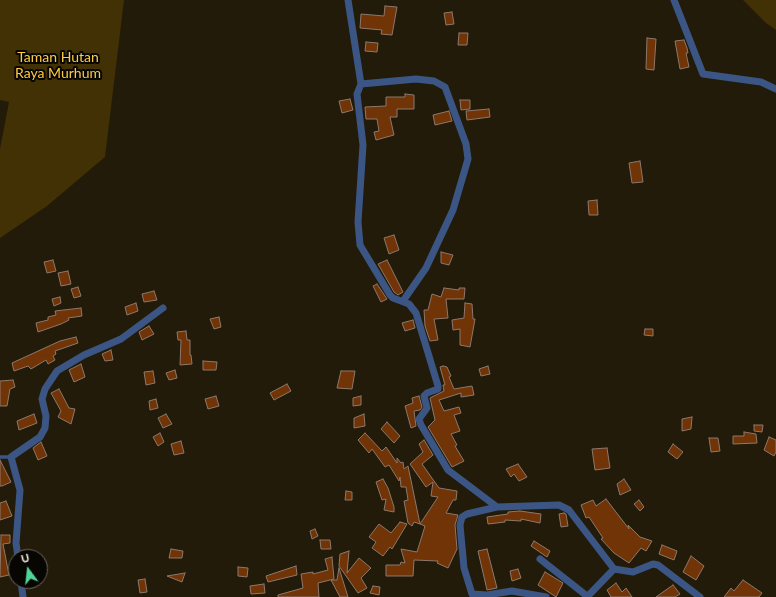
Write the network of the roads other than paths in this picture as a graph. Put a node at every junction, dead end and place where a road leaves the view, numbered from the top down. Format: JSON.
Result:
{"nodes":[{"id":1,"x":348,"y":0,"type":"edge"},
{"id":2,"x":674,"y":0,"type":"edge"},
{"id":3,"x":361,"y":84,"type":"junction"},
{"id":4,"x":776,"y":89,"type":"edge"},
{"id":5,"x":403,"y":302,"type":"junction"},
{"id":6,"x":163,"y":308,"type":"dead end"},
{"id":7,"x":0,"y":457,"type":"edge"},
{"id":8,"x":11,"y":457,"type":"junction"},
{"id":9,"x":497,"y":507,"type":"junction"},
{"id":10,"x":17,"y":549,"type":"edge"},
{"id":11,"x":540,"y":559,"type":"dead end"},
{"id":12,"x":614,"y":569,"type":"junction"},
{"id":13,"x":587,"y":596,"type":"edge"},
{"id":14,"x":546,"y":597,"type":"edge"},
{"id":15,"x":700,"y":597,"type":"edge"}],
"edges":[{"from":1,"to":3,"type":"street"},
{"from":2,"to":4,"type":"street"},
{"from":3,"to":5,"type":"street"},
{"from":3,"to":5,"type":"street"},
{"from":5,"to":9,"type":"street"},
{"from":6,"to":8,"type":"street"},
{"from":7,"to":8,"type":"lane"},
{"from":8,"to":10,"type":"street"},
{"from":9,"to":12,"type":"street"},
{"from":9,"to":14,"type":"street"},
{"from":11,"to":13,"type":"street"},
{"from":12,"to":13,"type":"street"},
{"from":12,"to":15,"type":"street"}]}
